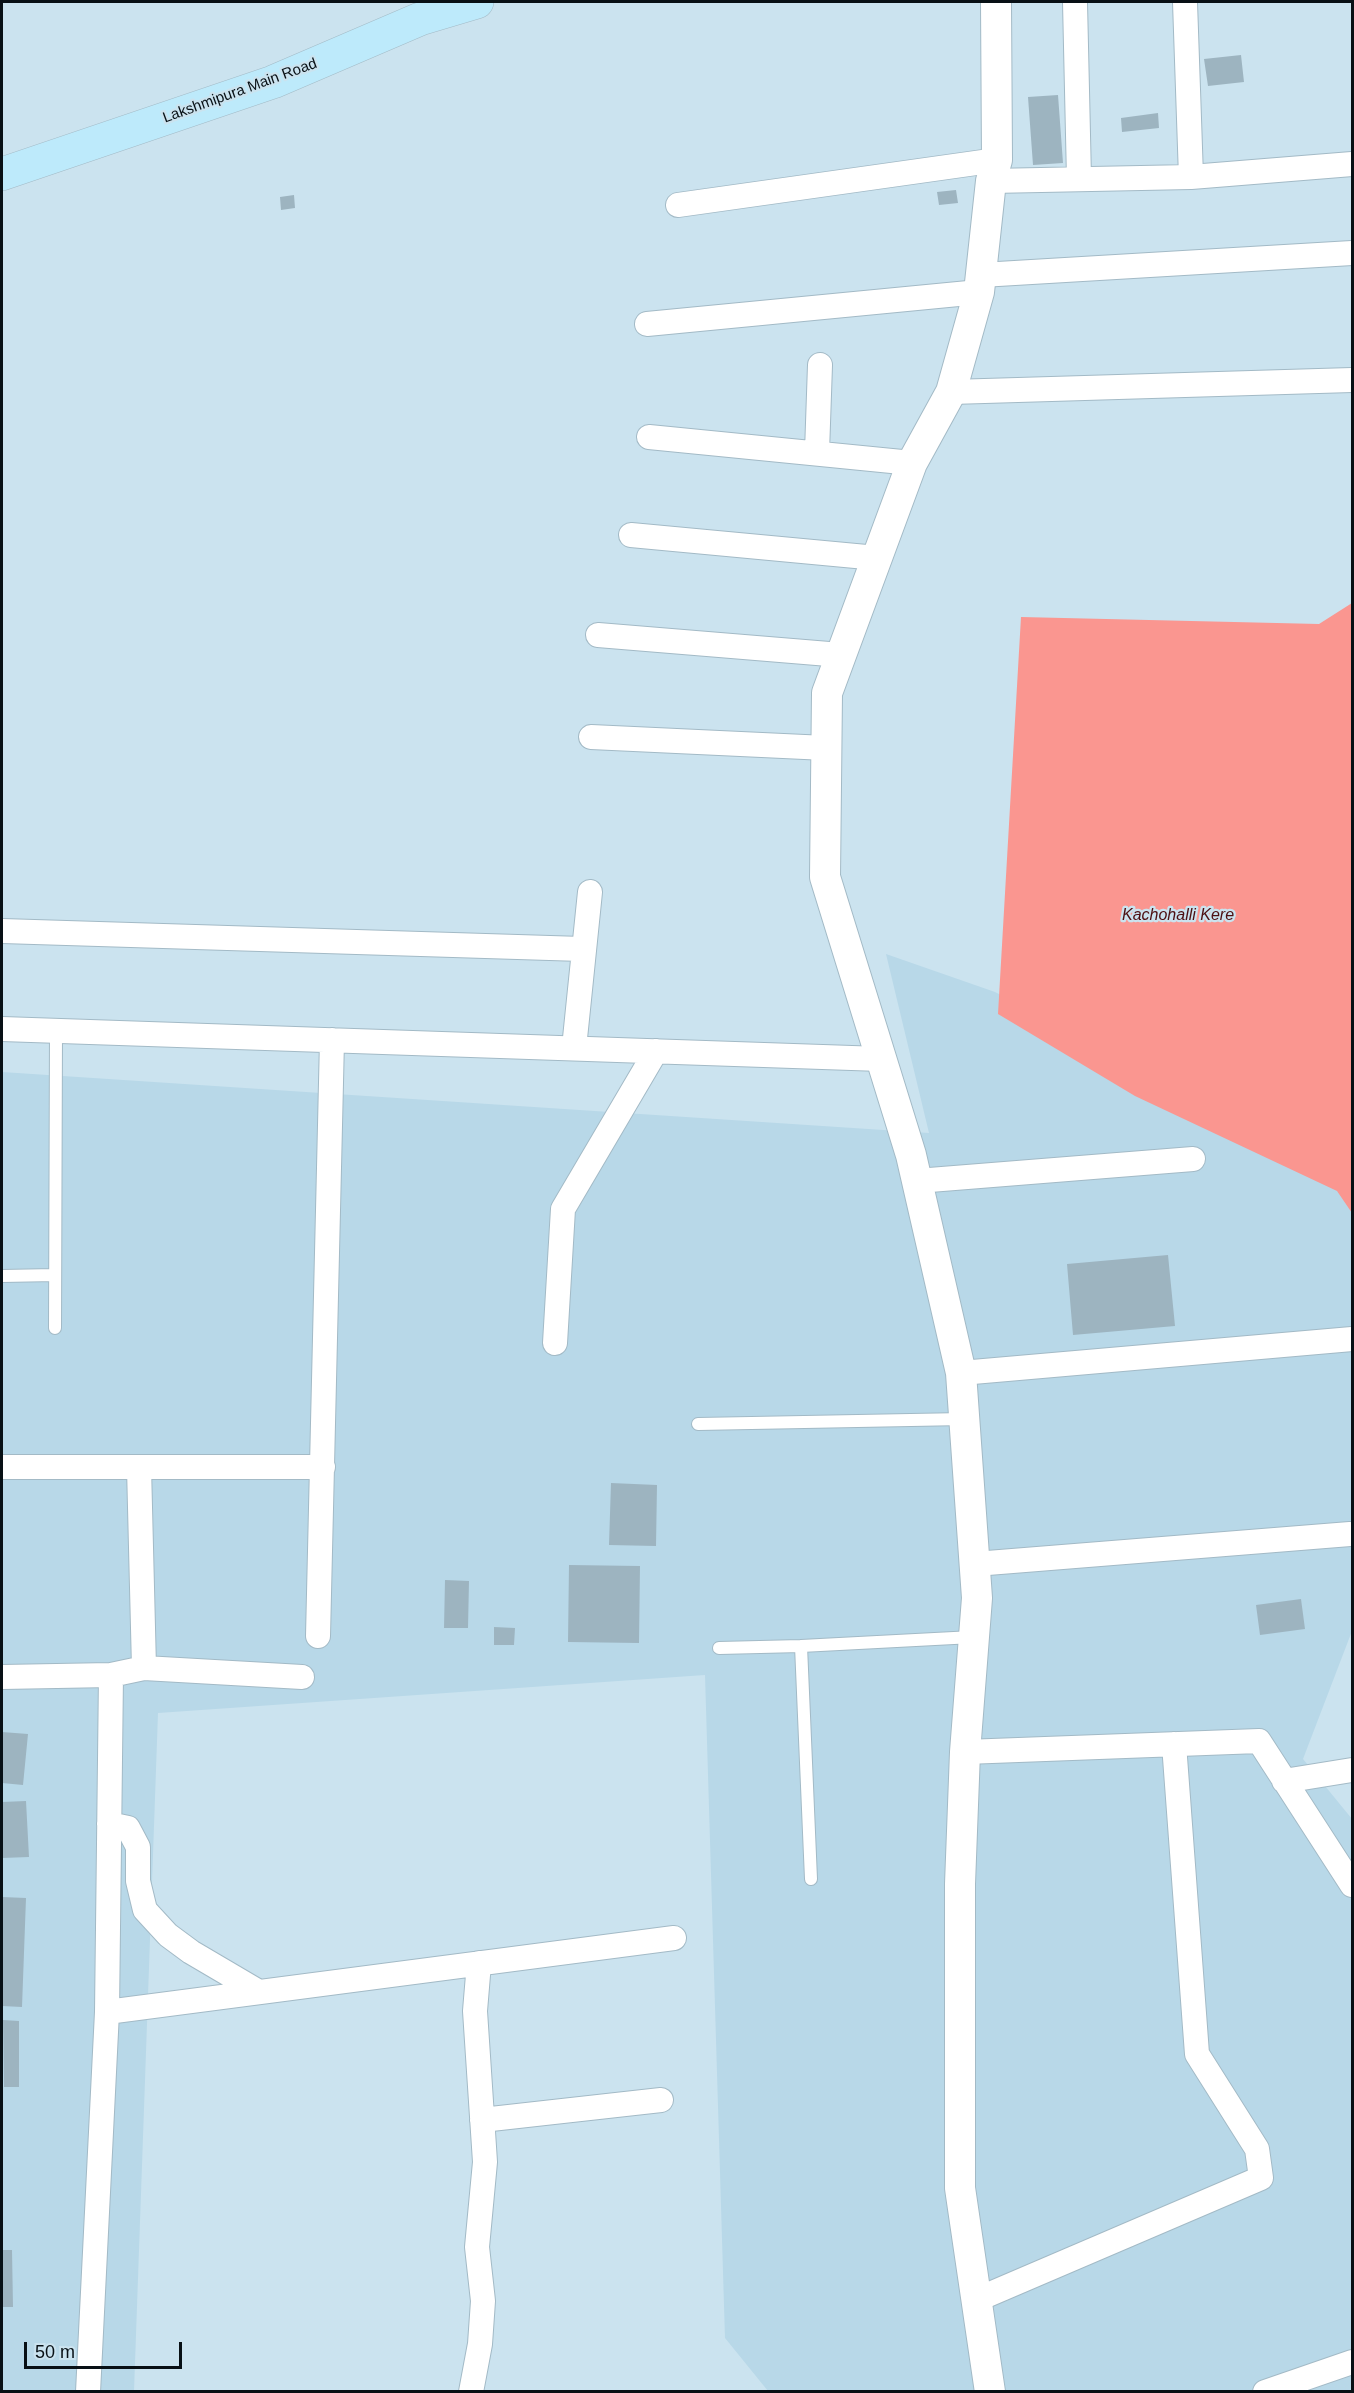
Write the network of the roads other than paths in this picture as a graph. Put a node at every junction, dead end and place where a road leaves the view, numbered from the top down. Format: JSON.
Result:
{"nodes":[{"id":1,"x":477,"y":2,"type":"edge"},
{"id":2,"x":996,"y":2,"type":"edge"},
{"id":3,"x":1075,"y":2,"type":"edge"},
{"id":4,"x":1185,"y":2,"type":"edge"},
{"id":5,"x":1353,"y":164,"type":"edge"},
{"id":6,"x":994,"y":171,"type":"junction"},
{"id":7,"x":2,"y":174,"type":"edge"},
{"id":8,"x":1191,"y":177,"type":"junction"},
{"id":9,"x":1079,"y":179,"type":"junction"},
{"id":10,"x":678,"y":205,"type":"dead end"},
{"id":11,"x":1353,"y":253,"type":"edge"},
{"id":12,"x":980,"y":284,"type":"junction"},
{"id":13,"x":646,"y":324,"type":"dead end"},
{"id":14,"x":820,"y":365,"type":"dead end"},
{"id":15,"x":1353,"y":380,"type":"edge"},
{"id":16,"x":951,"y":392,"type":"junction"},
{"id":17,"x":649,"y":436,"type":"dead end"},
{"id":18,"x":817,"y":452,"type":"junction"},
{"id":19,"x":912,"y":464,"type":"junction"},
{"id":20,"x":631,"y":535,"type":"dead end"},
{"id":21,"x":877,"y":558,"type":"junction"},
{"id":22,"x":598,"y":635,"type":"dead end"},
{"id":23,"x":841,"y":655,"type":"junction"},
{"id":24,"x":591,"y":737,"type":"dead end"},
{"id":25,"x":826,"y":748,"type":"junction"},
{"id":26,"x":590,"y":892,"type":"dead end"},
{"id":27,"x":2,"y":931,"type":"edge"},
{"id":28,"x":582,"y":949,"type":"junction"},
{"id":29,"x":2,"y":1029,"type":"edge"},
{"id":30,"x":56,"y":1031,"type":"junction"},
{"id":31,"x":332,"y":1040,"type":"junction"},
{"id":32,"x":574,"y":1048,"type":"junction"},
{"id":33,"x":656,"y":1051,"type":"junction"},
{"id":34,"x":881,"y":1059,"type":"junction"},
{"id":35,"x":1193,"y":1158,"type":"dead end"},
{"id":36,"x":917,"y":1181,"type":"junction"},
{"id":37,"x":55,"y":1275,"type":"junction"},
{"id":38,"x":2,"y":1276,"type":"edge"},
{"id":39,"x":55,"y":1328,"type":"dead end"},
{"id":40,"x":1353,"y":1339,"type":"edge"},
{"id":41,"x":555,"y":1343,"type":"dead end"},
{"id":42,"x":962,"y":1373,"type":"junction"},
{"id":43,"x":965,"y":1419,"type":"junction"},
{"id":44,"x":698,"y":1424,"type":"dead end"},
{"id":45,"x":2,"y":1467,"type":"edge"},
{"id":46,"x":139,"y":1467,"type":"junction"},
{"id":47,"x":323,"y":1467,"type":"junction"},
{"id":48,"x":1350,"y":1534,"type":"dead end"},
{"id":49,"x":975,"y":1564,"type":"junction"},
{"id":50,"x":318,"y":1636,"type":"dead end"},
{"id":51,"x":974,"y":1637,"type":"junction"},
{"id":52,"x":801,"y":1647,"type":"junction"},
{"id":53,"x":719,"y":1648,"type":"dead end"},
{"id":54,"x":144,"y":1668,"type":"junction"},
{"id":55,"x":111,"y":1676,"type":"junction"},
{"id":56,"x":2,"y":1677,"type":"edge"},
{"id":57,"x":302,"y":1677,"type":"dead end"},
{"id":58,"x":1174,"y":1744,"type":"junction"},
{"id":59,"x":965,"y":1752,"type":"junction"},
{"id":60,"x":1353,"y":1770,"type":"edge"},
{"id":61,"x":1284,"y":1781,"type":"junction"},
{"id":62,"x":109,"y":1824,"type":"junction"},
{"id":63,"x":811,"y":1879,"type":"dead end"},
{"id":64,"x":1353,"y":1885,"type":"edge"},
{"id":65,"x":674,"y":1938,"type":"dead end"},
{"id":66,"x":479,"y":1963,"type":"junction"},
{"id":67,"x":259,"y":1992,"type":"junction"},
{"id":68,"x":107,"y":2012,"type":"junction"},
{"id":69,"x":661,"y":2100,"type":"dead end"},
{"id":70,"x":482,"y":2120,"type":"junction"},
{"id":71,"x":976,"y":2300,"type":"junction"},
{"id":72,"x":1353,"y":2362,"type":"edge"},
{"id":73,"x":88,"y":2391,"type":"edge"},
{"id":74,"x":471,"y":2391,"type":"edge"},
{"id":75,"x":990,"y":2391,"type":"edge"},
{"id":76,"x":1265,"y":2391,"type":"edge"}],
"edges":[{"from":1,"to":7,"type":"main road","name":"Lakshmipura Main Road"},
{"from":2,"to":6,"type":"street"},
{"from":3,"to":9,"type":"street"},
{"from":4,"to":8,"type":"street"},
{"from":5,"to":8,"type":"street"},
{"from":6,"to":9,"type":"street"},
{"from":6,"to":10,"type":"street"},
{"from":6,"to":12,"type":"street"},
{"from":8,"to":9,"type":"street"},
{"from":11,"to":12,"type":"street"},
{"from":12,"to":13,"type":"street"},
{"from":12,"to":16,"type":"street"},
{"from":14,"to":18,"type":"street"},
{"from":15,"to":16,"type":"street"},
{"from":16,"to":19,"type":"street"},
{"from":17,"to":18,"type":"street"},
{"from":18,"to":19,"type":"street"},
{"from":19,"to":21,"type":"street"},
{"from":20,"to":21,"type":"street"},
{"from":21,"to":23,"type":"street"},
{"from":22,"to":23,"type":"street"},
{"from":23,"to":25,"type":"street"},
{"from":24,"to":25,"type":"street"},
{"from":25,"to":34,"type":"street"},
{"from":26,"to":28,"type":"street"},
{"from":27,"to":28,"type":"street"},
{"from":28,"to":32,"type":"street"},
{"from":29,"to":30,"type":"street"},
{"from":30,"to":31,"type":"street"},
{"from":30,"to":37,"type":"lane"},
{"from":31,"to":32,"type":"street"},
{"from":31,"to":47,"type":"street"},
{"from":32,"to":33,"type":"street"},
{"from":33,"to":34,"type":"street"},
{"from":33,"to":41,"type":"street"},
{"from":34,"to":36,"type":"street"},
{"from":35,"to":36,"type":"street"},
{"from":36,"to":42,"type":"street"},
{"from":37,"to":38,"type":"lane"},
{"from":37,"to":39,"type":"lane"},
{"from":40,"to":42,"type":"street"},
{"from":42,"to":43,"type":"street"},
{"from":43,"to":44,"type":"lane"},
{"from":43,"to":49,"type":"street"},
{"from":45,"to":46,"type":"street"},
{"from":46,"to":47,"type":"street"},
{"from":46,"to":54,"type":"street"},
{"from":47,"to":50,"type":"street"},
{"from":48,"to":49,"type":"street"},
{"from":49,"to":51,"type":"street"},
{"from":51,"to":52,"type":"lane"},
{"from":51,"to":59,"type":"street"},
{"from":52,"to":53,"type":"lane"},
{"from":52,"to":63,"type":"lane"},
{"from":54,"to":55,"type":"street"},
{"from":54,"to":57,"type":"street"},
{"from":55,"to":56,"type":"street"},
{"from":55,"to":62,"type":"street"},
{"from":58,"to":59,"type":"street"},
{"from":58,"to":61,"type":"street"},
{"from":58,"to":71,"type":"street"},
{"from":59,"to":71,"type":"street"},
{"from":60,"to":61,"type":"street"},
{"from":61,"to":64,"type":"street"},
{"from":62,"to":67,"type":"street"},
{"from":62,"to":68,"type":"street"},
{"from":65,"to":66,"type":"street"},
{"from":66,"to":67,"type":"street"},
{"from":66,"to":70,"type":"street"},
{"from":67,"to":68,"type":"street"},
{"from":68,"to":73,"type":"street"},
{"from":69,"to":70,"type":"street"},
{"from":70,"to":74,"type":"street"},
{"from":71,"to":75,"type":"street"},
{"from":72,"to":76,"type":"street"}]}
